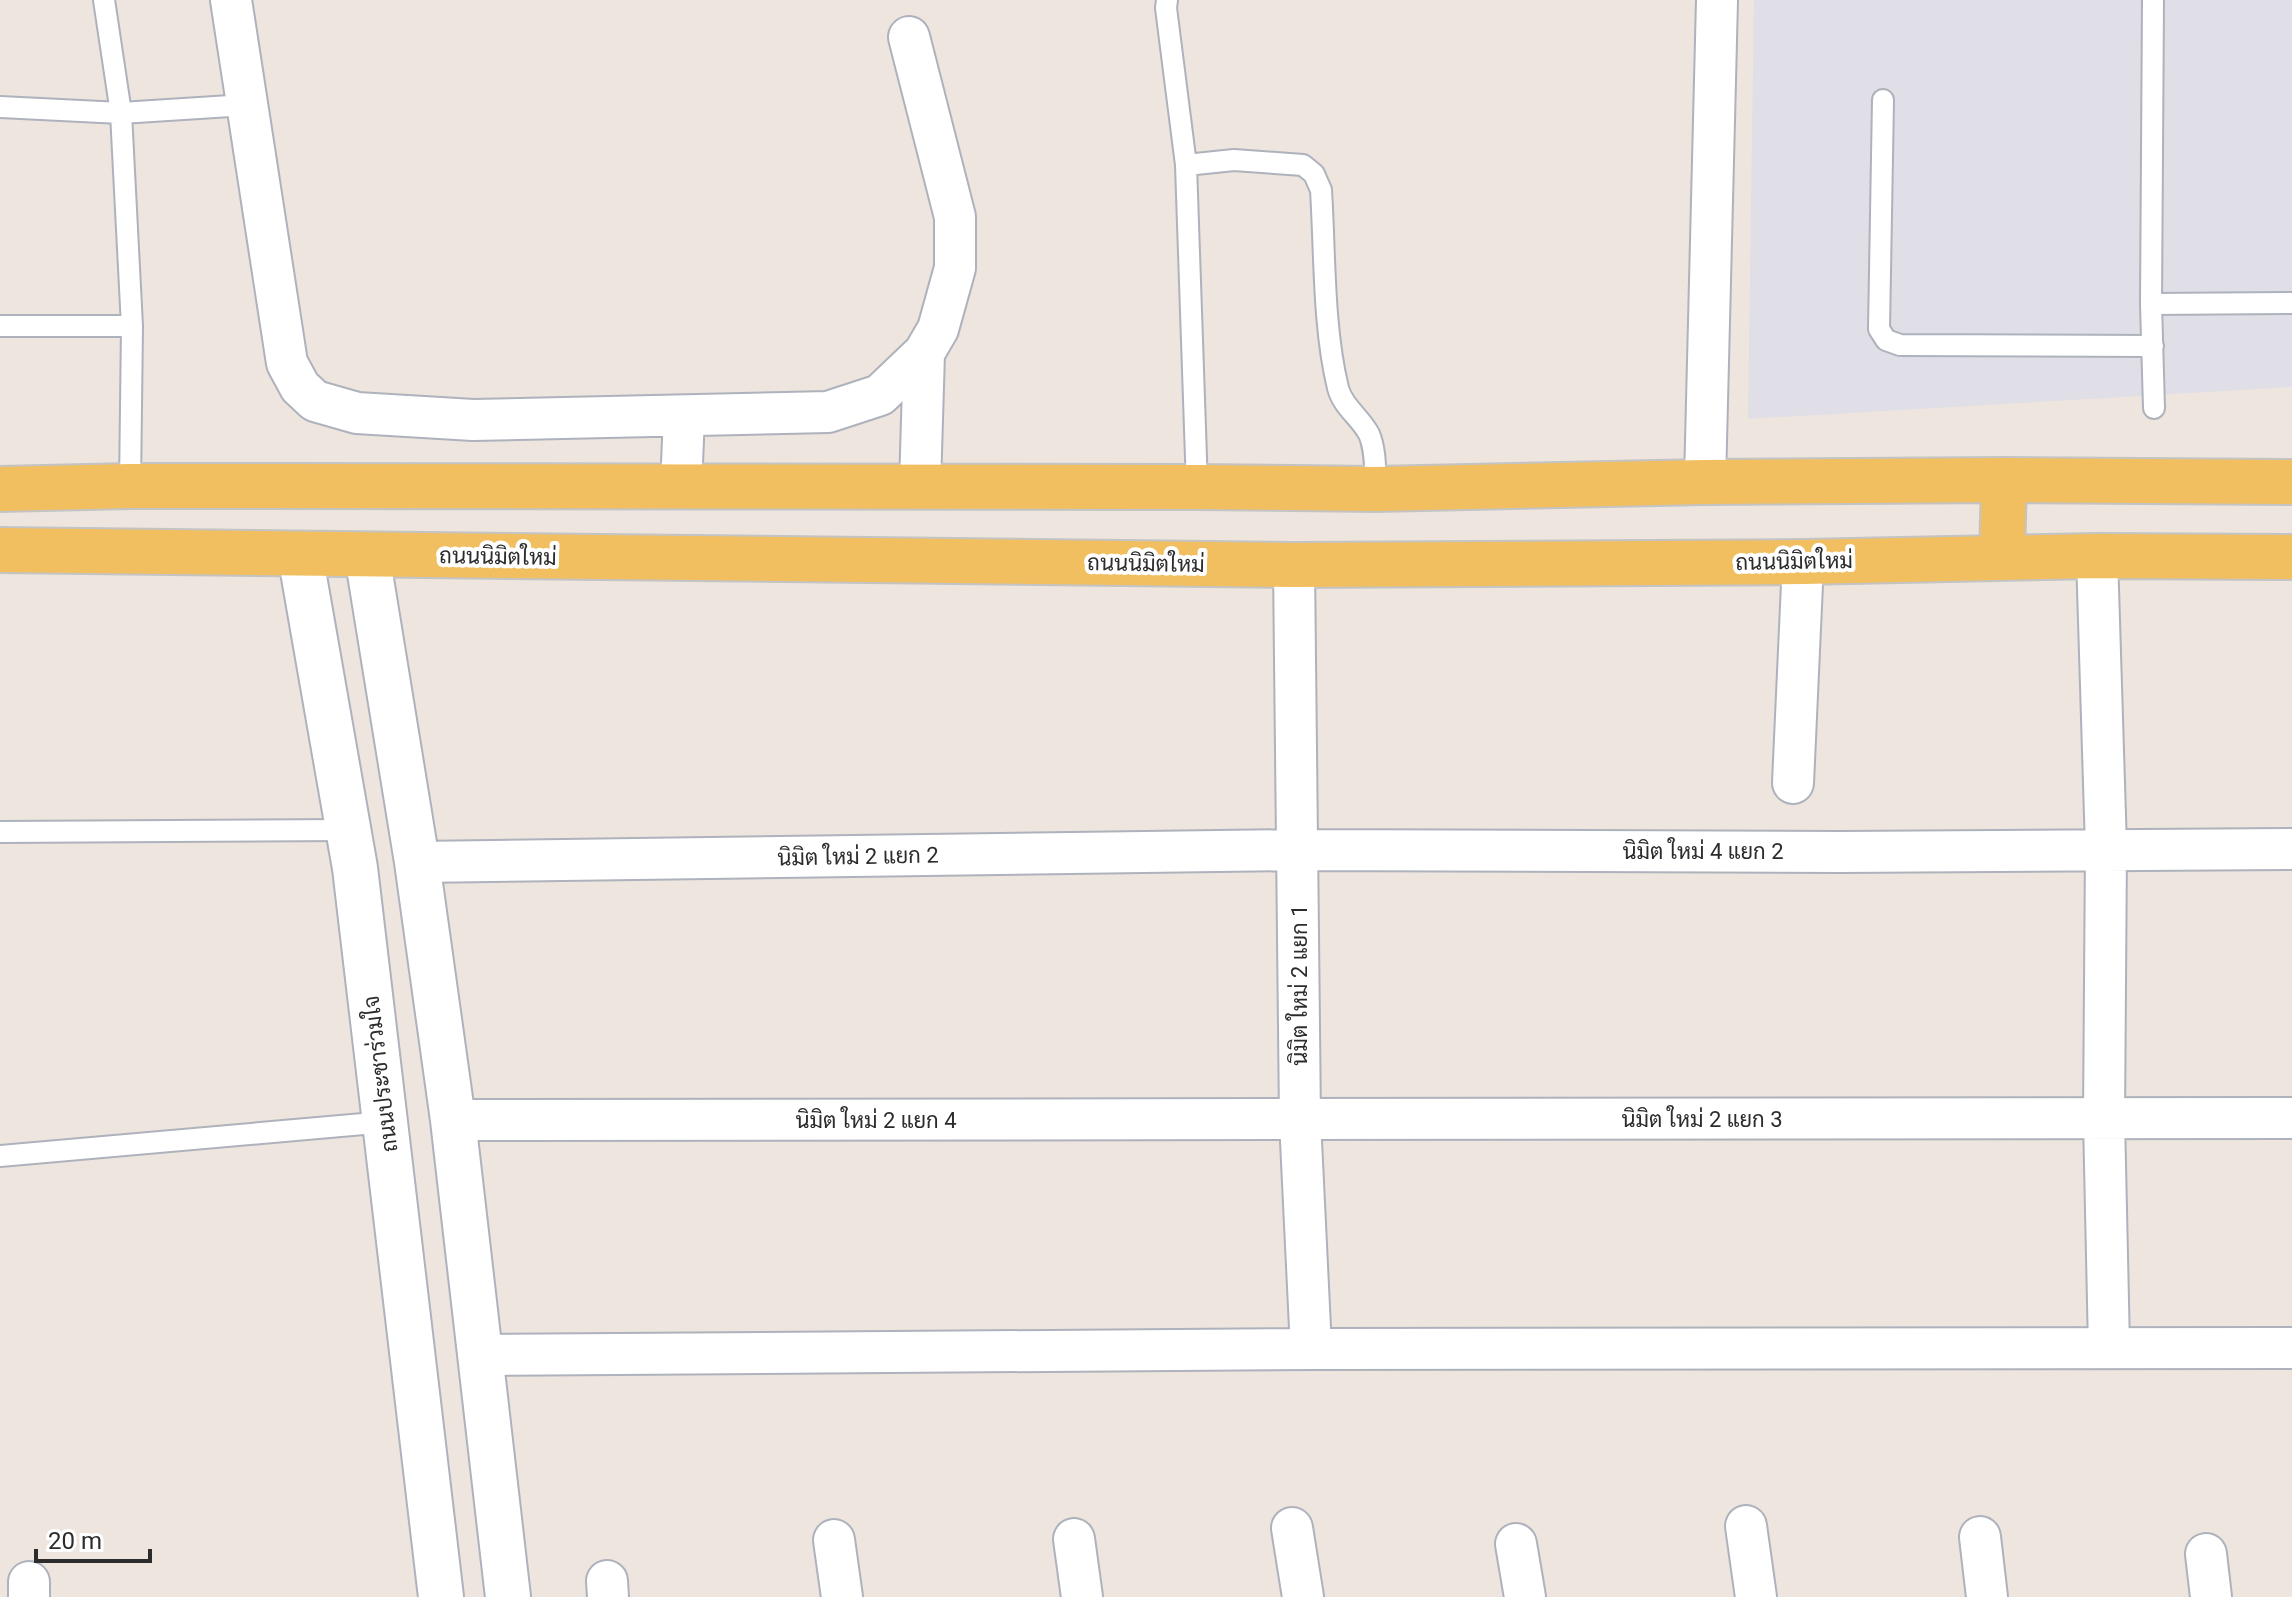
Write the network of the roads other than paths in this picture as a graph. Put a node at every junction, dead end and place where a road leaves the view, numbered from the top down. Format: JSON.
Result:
{"nodes":[{"id":1,"x":104,"y":0,"type":"edge"},
{"id":2,"x":231,"y":0,"type":"edge"},
{"id":3,"x":1167,"y":0,"type":"edge"},
{"id":4,"x":1717,"y":0,"type":"edge"},
{"id":5,"x":2153,"y":0,"type":"edge"},
{"id":6,"x":909,"y":37,"type":"dead end"},
{"id":7,"x":1883,"y":100,"type":"dead end"},
{"id":8,"x":246,"y":105,"type":"junction"},
{"id":9,"x":0,"y":107,"type":"edge"},
{"id":10,"x":121,"y":113,"type":"junction"},
{"id":11,"x":1186,"y":165,"type":"junction"},
{"id":12,"x":2292,"y":303,"type":"edge"},
{"id":13,"x":2151,"y":304,"type":"junction"},
{"id":14,"x":0,"y":326,"type":"edge"},
{"id":15,"x":132,"y":326,"type":"junction"},
{"id":16,"x":2153,"y":346,"type":"junction"},
{"id":17,"x":924,"y":353,"type":"junction"},
{"id":18,"x":2154,"y":408,"type":"dead end"},
{"id":19,"x":684,"y":416,"type":"junction"},
{"id":20,"x":2004,"y":480,"type":"junction"},
{"id":21,"x":1705,"y":482,"type":"junction"},
{"id":22,"x":2292,"y":482,"type":"edge"},
{"id":23,"x":130,"y":486,"type":"junction"},
{"id":24,"x":920,"y":486,"type":"junction"},
{"id":25,"x":681,"y":487,"type":"junction"},
{"id":26,"x":1197,"y":487,"type":"junction"},
{"id":27,"x":0,"y":489,"type":"edge"},
{"id":28,"x":1376,"y":489,"type":"junction"},
{"id":29,"x":0,"y":550,"type":"edge"},
{"id":30,"x":300,"y":554,"type":"junction"},
{"id":31,"x":367,"y":555,"type":"junction"},
{"id":32,"x":2097,"y":556,"type":"junction"},
{"id":33,"x":2292,"y":557,"type":"edge"},
{"id":34,"x":2002,"y":558,"type":"junction"},
{"id":35,"x":1803,"y":562,"type":"junction"},
{"id":36,"x":1294,"y":565,"type":"junction"},
{"id":37,"x":1793,"y":783,"type":"dead end"},
{"id":38,"x":0,"y":832,"type":"edge"},
{"id":39,"x":2106,"y":848,"type":"junction"},
{"id":40,"x":352,"y":849,"type":"junction"},
{"id":41,"x":2292,"y":849,"type":"edge"},
{"id":42,"x":1299,"y":850,"type":"junction"},
{"id":43,"x":417,"y":862,"type":"junction"},
{"id":44,"x":2292,"y":1118,"type":"edge"},
{"id":45,"x":2104,"y":1119,"type":"junction"},
{"id":46,"x":453,"y":1120,"type":"junction"},
{"id":47,"x":1300,"y":1120,"type":"junction"},
{"id":48,"x":386,"y":1122,"type":"junction"},
{"id":49,"x":0,"y":1156,"type":"edge"},
{"id":50,"x":2109,"y":1347,"type":"junction"},
{"id":51,"x":2292,"y":1348,"type":"edge"},
{"id":52,"x":1311,"y":1349,"type":"junction"},
{"id":53,"x":481,"y":1355,"type":"junction"},
{"id":54,"x":1746,"y":1526,"type":"dead end"},
{"id":55,"x":1292,"y":1528,"type":"dead end"},
{"id":56,"x":1980,"y":1537,"type":"dead end"},
{"id":57,"x":1074,"y":1539,"type":"dead end"},
{"id":58,"x":834,"y":1540,"type":"dead end"},
{"id":59,"x":1516,"y":1544,"type":"dead end"},
{"id":60,"x":2206,"y":1554,"type":"dead end"},
{"id":61,"x":441,"y":1597,"type":"edge"},
{"id":62,"x":508,"y":1597,"type":"edge"},
{"id":63,"x":842,"y":1597,"type":"edge"},
{"id":64,"x":1082,"y":1597,"type":"edge"},
{"id":65,"x":1303,"y":1597,"type":"edge"},
{"id":66,"x":1525,"y":1597,"type":"edge"},
{"id":67,"x":1756,"y":1597,"type":"edge"},
{"id":68,"x":1987,"y":1597,"type":"edge"},
{"id":69,"x":2211,"y":1597,"type":"edge"}],
"edges":[{"from":1,"to":10,"type":"lane"},
{"from":2,"to":8,"type":"street"},
{"from":3,"to":11,"type":"lane"},
{"from":4,"to":21,"type":"street"},
{"from":5,"to":13,"type":"lane"},
{"from":6,"to":17,"type":"street"},
{"from":7,"to":16,"type":"lane"},
{"from":8,"to":10,"type":"lane"},
{"from":8,"to":19,"type":"street"},
{"from":9,"to":10,"type":"lane"},
{"from":10,"to":15,"type":"lane"},
{"from":11,"to":26,"type":"lane"},
{"from":11,"to":28,"type":"lane"},
{"from":12,"to":13,"type":"lane"},
{"from":13,"to":16,"type":"lane"},
{"from":14,"to":15,"type":"lane"},
{"from":15,"to":23,"type":"lane"},
{"from":16,"to":18,"type":"lane"},
{"from":17,"to":19,"type":"street"},
{"from":17,"to":24,"type":"street"},
{"from":19,"to":25,"type":"street"},
{"from":20,"to":21,"type":"main road"},
{"from":20,"to":22,"type":"main road"},
{"from":20,"to":34,"type":"main road"},
{"from":21,"to":28,"type":"main road"},
{"from":23,"to":25,"type":"main road"},
{"from":23,"to":27,"type":"main road"},
{"from":24,"to":25,"type":"main road"},
{"from":24,"to":26,"type":"main road"},
{"from":26,"to":28,"type":"main road"},
{"from":29,"to":30,"type":"main road","name":"ถนนนิมิตใหม่"},
{"from":30,"to":31,"type":"main road","name":"ถนนนิมิตใหม่"},
{"from":30,"to":40,"type":"main road","name":"ถนนประชาร่วมใจ"},
{"from":31,"to":36,"type":"main road","name":"ถนนนิมิตใหม่"},
{"from":31,"to":43,"type":"main road"},
{"from":32,"to":33,"type":"main road","name":"ถนนนิมิตใหม่"},
{"from":32,"to":34,"type":"main road","name":"ถนนนิมิตใหม่"},
{"from":32,"to":39,"type":"street"},
{"from":34,"to":35,"type":"main road","name":"ถนนนิมิตใหม่"},
{"from":35,"to":36,"type":"main road","name":"ถนนนิมิตใหม่"},
{"from":35,"to":37,"type":"street"},
{"from":36,"to":42,"type":"street","name":"นิมิต ใหม่ 2 แยก 1"},
{"from":38,"to":40,"type":"lane"},
{"from":39,"to":41,"type":"street","name":"นิมิต ใหม่ 4 แยก 2"},
{"from":39,"to":42,"type":"street","name":"นิมิต ใหม่ 4 แยก 2"},
{"from":39,"to":45,"type":"street"},
{"from":40,"to":43,"type":"main road"},
{"from":40,"to":48,"type":"main road","name":"ถนนประชาร่วมใจ"},
{"from":42,"to":43,"type":"street","name":"นิมิต ใหม่ 2 แยก 2"},
{"from":42,"to":47,"type":"street","name":"นิมิต ใหม่ 2 แยก 1"},
{"from":43,"to":46,"type":"main road"},
{"from":44,"to":45,"type":"street","name":"นิมิต ใหม่ 2 แยก 3"},
{"from":45,"to":47,"type":"street","name":"นิมิต ใหม่ 2 แยก 3"},
{"from":45,"to":50,"type":"street"},
{"from":46,"to":47,"type":"street","name":"นิมิต ใหม่ 2 แยก 4"},
{"from":46,"to":53,"type":"main road"},
{"from":47,"to":52,"type":"street","name":"นิมิต ใหม่ 2 แยก 1"},
{"from":48,"to":49,"type":"lane"},
{"from":48,"to":61,"type":"main road","name":"ถนนประชาร่วมใจ"},
{"from":50,"to":51,"type":"street"},
{"from":50,"to":52,"type":"street"},
{"from":52,"to":53,"type":"street"},
{"from":53,"to":62,"type":"main road"},
{"from":54,"to":67,"type":"street"},
{"from":55,"to":65,"type":"street"},
{"from":56,"to":68,"type":"street"},
{"from":57,"to":64,"type":"street"},
{"from":58,"to":63,"type":"street"},
{"from":59,"to":66,"type":"street"},
{"from":60,"to":69,"type":"street"}]}
